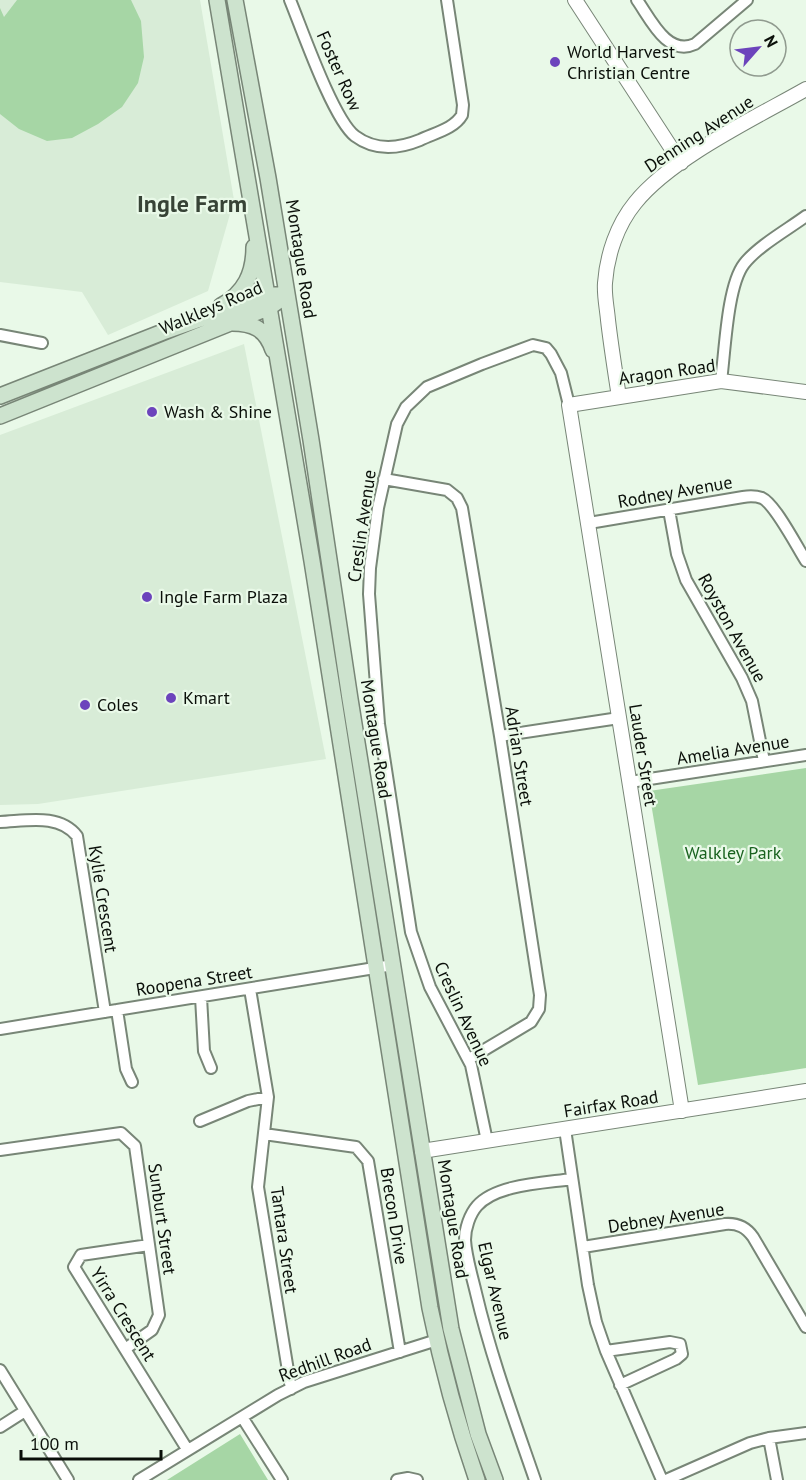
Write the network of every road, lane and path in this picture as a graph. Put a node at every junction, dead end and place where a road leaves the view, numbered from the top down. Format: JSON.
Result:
{"nodes":[{"id":1,"x":217,"y":0,"type":"edge"},
{"id":2,"x":235,"y":0,"type":"edge"},
{"id":3,"x":290,"y":0,"type":"edge"},
{"id":4,"x":447,"y":0,"type":"edge"},
{"id":5,"x":575,"y":0,"type":"edge"},
{"id":6,"x":637,"y":0,"type":"edge"},
{"id":7,"x":747,"y":0,"type":"edge"},
{"id":8,"x":806,"y":89,"type":"edge"},
{"id":9,"x":681,"y":163,"type":"junction"},
{"id":10,"x":806,"y":216,"type":"edge"},
{"id":11,"x":256,"y":223,"type":"junction"},
{"id":12,"x":287,"y":294,"type":"junction"},
{"id":13,"x":269,"y":301,"type":"junction"},
{"id":14,"x":198,"y":320,"type":"junction"},
{"id":15,"x":230,"y":323,"type":"junction"},
{"id":16,"x":0,"y":335,"type":"edge"},
{"id":17,"x":42,"y":343,"type":"dead end"},
{"id":18,"x":281,"y":375,"type":"junction"},
{"id":19,"x":721,"y":381,"type":"junction"},
{"id":20,"x":806,"y":392,"type":"edge"},
{"id":21,"x":0,"y":396,"type":"edge"},
{"id":22,"x":619,"y":397,"type":"junction"},
{"id":23,"x":570,"y":405,"type":"junction"},
{"id":24,"x":0,"y":416,"type":"edge"},
{"id":25,"x":384,"y":479,"type":"junction"},
{"id":26,"x":669,"y":510,"type":"junction"},
{"id":27,"x":589,"y":523,"type":"junction"},
{"id":28,"x":806,"y":561,"type":"edge"},
{"id":29,"x":619,"y":718,"type":"junction"},
{"id":30,"x":500,"y":736,"type":"junction"},
{"id":31,"x":806,"y":755,"type":"edge"},
{"id":32,"x":764,"y":761,"type":"junction"},
{"id":33,"x":630,"y":782,"type":"junction"},
{"id":34,"x":0,"y":822,"type":"edge"},
{"id":35,"x":393,"y":965,"type":"junction"},
{"id":36,"x":375,"y":967,"type":"junction"},
{"id":37,"x":250,"y":989,"type":"junction"},
{"id":38,"x":201,"y":997,"type":"junction"},
{"id":39,"x":117,"y":1010,"type":"junction"},
{"id":40,"x":105,"y":1012,"type":"junction"},
{"id":41,"x":0,"y":1029,"type":"edge"},
{"id":42,"x":469,"y":1059,"type":"junction"},
{"id":43,"x":211,"y":1068,"type":"dead end"},
{"id":44,"x":132,"y":1082,"type":"dead end"},
{"id":45,"x":806,"y":1091,"type":"edge"},
{"id":46,"x":268,"y":1097,"type":"junction"},
{"id":47,"x":682,"y":1111,"type":"junction"},
{"id":48,"x":200,"y":1121,"type":"dead end"},
{"id":49,"x":565,"y":1129,"type":"junction"},
{"id":50,"x":264,"y":1134,"type":"junction"},
{"id":51,"x":487,"y":1141,"type":"junction"},
{"id":52,"x":0,"y":1150,"type":"edge"},
{"id":53,"x":422,"y":1151,"type":"junction"},
{"id":54,"x":406,"y":1152,"type":"junction"},
{"id":55,"x":572,"y":1179,"type":"junction"},
{"id":56,"x":149,"y":1245,"type":"junction"},
{"id":57,"x":583,"y":1247,"type":"junction"},
{"id":58,"x":806,"y":1327,"type":"edge"},
{"id":59,"x":453,"y":1336,"type":"junction"},
{"id":60,"x":437,"y":1340,"type":"junction"},
{"id":61,"x":125,"y":1349,"type":"junction"},
{"id":62,"x":606,"y":1351,"type":"junction"},
{"id":63,"x":400,"y":1352,"type":"junction"},
{"id":64,"x":0,"y":1370,"type":"edge"},
{"id":65,"x":620,"y":1384,"type":"junction"},
{"id":66,"x":291,"y":1389,"type":"junction"},
{"id":67,"x":25,"y":1411,"type":"junction"},
{"id":68,"x":242,"y":1417,"type":"junction"},
{"id":69,"x":0,"y":1427,"type":"edge"},
{"id":70,"x":806,"y":1432,"type":"edge"},
{"id":71,"x":769,"y":1437,"type":"junction"},
{"id":72,"x":187,"y":1449,"type":"junction"},
{"id":73,"x":68,"y":1480,"type":"edge"},
{"id":74,"x":139,"y":1480,"type":"edge"},
{"id":75,"x":282,"y":1480,"type":"edge"},
{"id":76,"x":398,"y":1480,"type":"edge"},
{"id":77,"x":417,"y":1480,"type":"edge"},
{"id":78,"x":477,"y":1480,"type":"edge"},
{"id":79,"x":495,"y":1480,"type":"edge"},
{"id":80,"x":535,"y":1480,"type":"edge"},
{"id":81,"x":664,"y":1480,"type":"edge"},
{"id":82,"x":777,"y":1480,"type":"edge"}],
"edges":[{"from":1,"to":11,"type":"main road","name":"Montague Road"},
{"from":2,"to":12,"type":"main road","name":"Montague Road"},
{"from":3,"to":4,"type":"street","name":"Foster Row"},
{"from":5,"to":9,"type":"street"},
{"from":6,"to":7,"type":"street"},
{"from":8,"to":9,"type":"street","name":"Denning Avenue"},
{"from":9,"to":22,"type":"street","name":"Denning Avenue"},
{"from":10,"to":19,"type":"street"},
{"from":11,"to":13,"type":"main road","name":"Montague Road"},
{"from":11,"to":14,"type":"main road"},
{"from":12,"to":13,"type":"main road","name":"Walkleys Road"},
{"from":12,"to":35,"type":"main road","name":"Montague Road"},
{"from":13,"to":14,"type":"main road","name":"Walkleys Road"},
{"from":13,"to":15,"type":"main road","name":"Walkleys Road"},
{"from":13,"to":18,"type":"main road","name":"Montague Road"},
{"from":14,"to":21,"type":"main road","name":"Walkleys Road"},
{"from":15,"to":18,"type":"main road"},
{"from":15,"to":24,"type":"main road","name":"Walkleys Road"},
{"from":16,"to":17,"type":"street"},
{"from":18,"to":36,"type":"main road","name":"Montague Road"},
{"from":19,"to":20,"type":"street","name":"Aragon Road"},
{"from":19,"to":22,"type":"street","name":"Aragon Road"},
{"from":22,"to":23,"type":"street","name":"Aragon Road"},
{"from":23,"to":25,"type":"street","name":"Creslin Avenue"},
{"from":23,"to":27,"type":"street","name":"Lauder Street"},
{"from":25,"to":30,"type":"street","name":"Adrian Street"},
{"from":25,"to":42,"type":"street","name":"Creslin Avenue"},
{"from":26,"to":27,"type":"street","name":"Rodney Avenue"},
{"from":26,"to":28,"type":"street","name":"Rodney Avenue"},
{"from":26,"to":32,"type":"street","name":"Royston Avenue"},
{"from":27,"to":29,"type":"street","name":"Lauder Street"},
{"from":29,"to":30,"type":"street"},
{"from":29,"to":33,"type":"street","name":"Lauder Street"},
{"from":30,"to":42,"type":"street","name":"Adrian Street"},
{"from":31,"to":32,"type":"street","name":"Amelia Avenue"},
{"from":32,"to":33,"type":"street","name":"Amelia Avenue"},
{"from":33,"to":47,"type":"street","name":"Lauder Street"},
{"from":34,"to":40,"type":"street","name":"Kylie Crescent"},
{"from":35,"to":36,"type":"street","name":"Roopena Street"},
{"from":35,"to":53,"type":"main road","name":"Montague Road"},
{"from":36,"to":37,"type":"street","name":"Roopena Street"},
{"from":36,"to":54,"type":"main road","name":"Montague Road"},
{"from":37,"to":38,"type":"street","name":"Roopena Street"},
{"from":37,"to":46,"type":"street","name":"Tantara Street"},
{"from":38,"to":39,"type":"street","name":"Roopena Street"},
{"from":38,"to":43,"type":"street"},
{"from":39,"to":40,"type":"street","name":"Roopena Street"},
{"from":39,"to":44,"type":"street"},
{"from":40,"to":41,"type":"street","name":"Roopena Street"},
{"from":42,"to":51,"type":"street","name":"Creslin Avenue"},
{"from":45,"to":47,"type":"street","name":"Fairfax Road"},
{"from":46,"to":48,"type":"street"},
{"from":46,"to":50,"type":"street","name":"Tantara Street"},
{"from":47,"to":49,"type":"street","name":"Fairfax Road"},
{"from":49,"to":51,"type":"street","name":"Fairfax Road"},
{"from":49,"to":55,"type":"street"},
{"from":50,"to":63,"type":"street","name":"Brecon Drive"},
{"from":50,"to":66,"type":"street","name":"Tantara Street"},
{"from":51,"to":53,"type":"street","name":"Fairfax Road"},
{"from":52,"to":56,"type":"street","name":"Sunburt Street"},
{"from":53,"to":54,"type":"main road"},
{"from":53,"to":59,"type":"main road","name":"Montague Road"},
{"from":54,"to":60,"type":"main road","name":"Montague Road"},
{"from":55,"to":57,"type":"street"},
{"from":55,"to":80,"type":"street","name":"Elgar Avenue"},
{"from":56,"to":61,"type":"street","name":"Sunburt Street"},
{"from":56,"to":61,"type":"street","name":"Yirra Crescent"},
{"from":57,"to":58,"type":"street","name":"Debney Avenue"},
{"from":57,"to":62,"type":"street"},
{"from":59,"to":60,"type":"main road"},
{"from":59,"to":79,"type":"main road","name":"Montague Road"},
{"from":60,"to":63,"type":"street","name":"Redhill Road"},
{"from":60,"to":78,"type":"main road","name":"Montague Road"},
{"from":61,"to":72,"type":"street","name":"Yirra Crescent"},
{"from":62,"to":65,"type":"street"},
{"from":62,"to":65,"type":"street"},
{"from":63,"to":66,"type":"street","name":"Redhill Road"},
{"from":64,"to":67,"type":"street"},
{"from":65,"to":81,"type":"street"},
{"from":66,"to":68,"type":"street","name":"Redhill Road"},
{"from":67,"to":69,"type":"street"},
{"from":67,"to":73,"type":"street"},
{"from":68,"to":72,"type":"street","name":"Redhill Road"},
{"from":68,"to":75,"type":"street"},
{"from":70,"to":71,"type":"street"},
{"from":71,"to":81,"type":"street"},
{"from":71,"to":82,"type":"street"},
{"from":72,"to":74,"type":"street","name":"Redhill Road"},
{"from":76,"to":77,"type":"street"}]}
